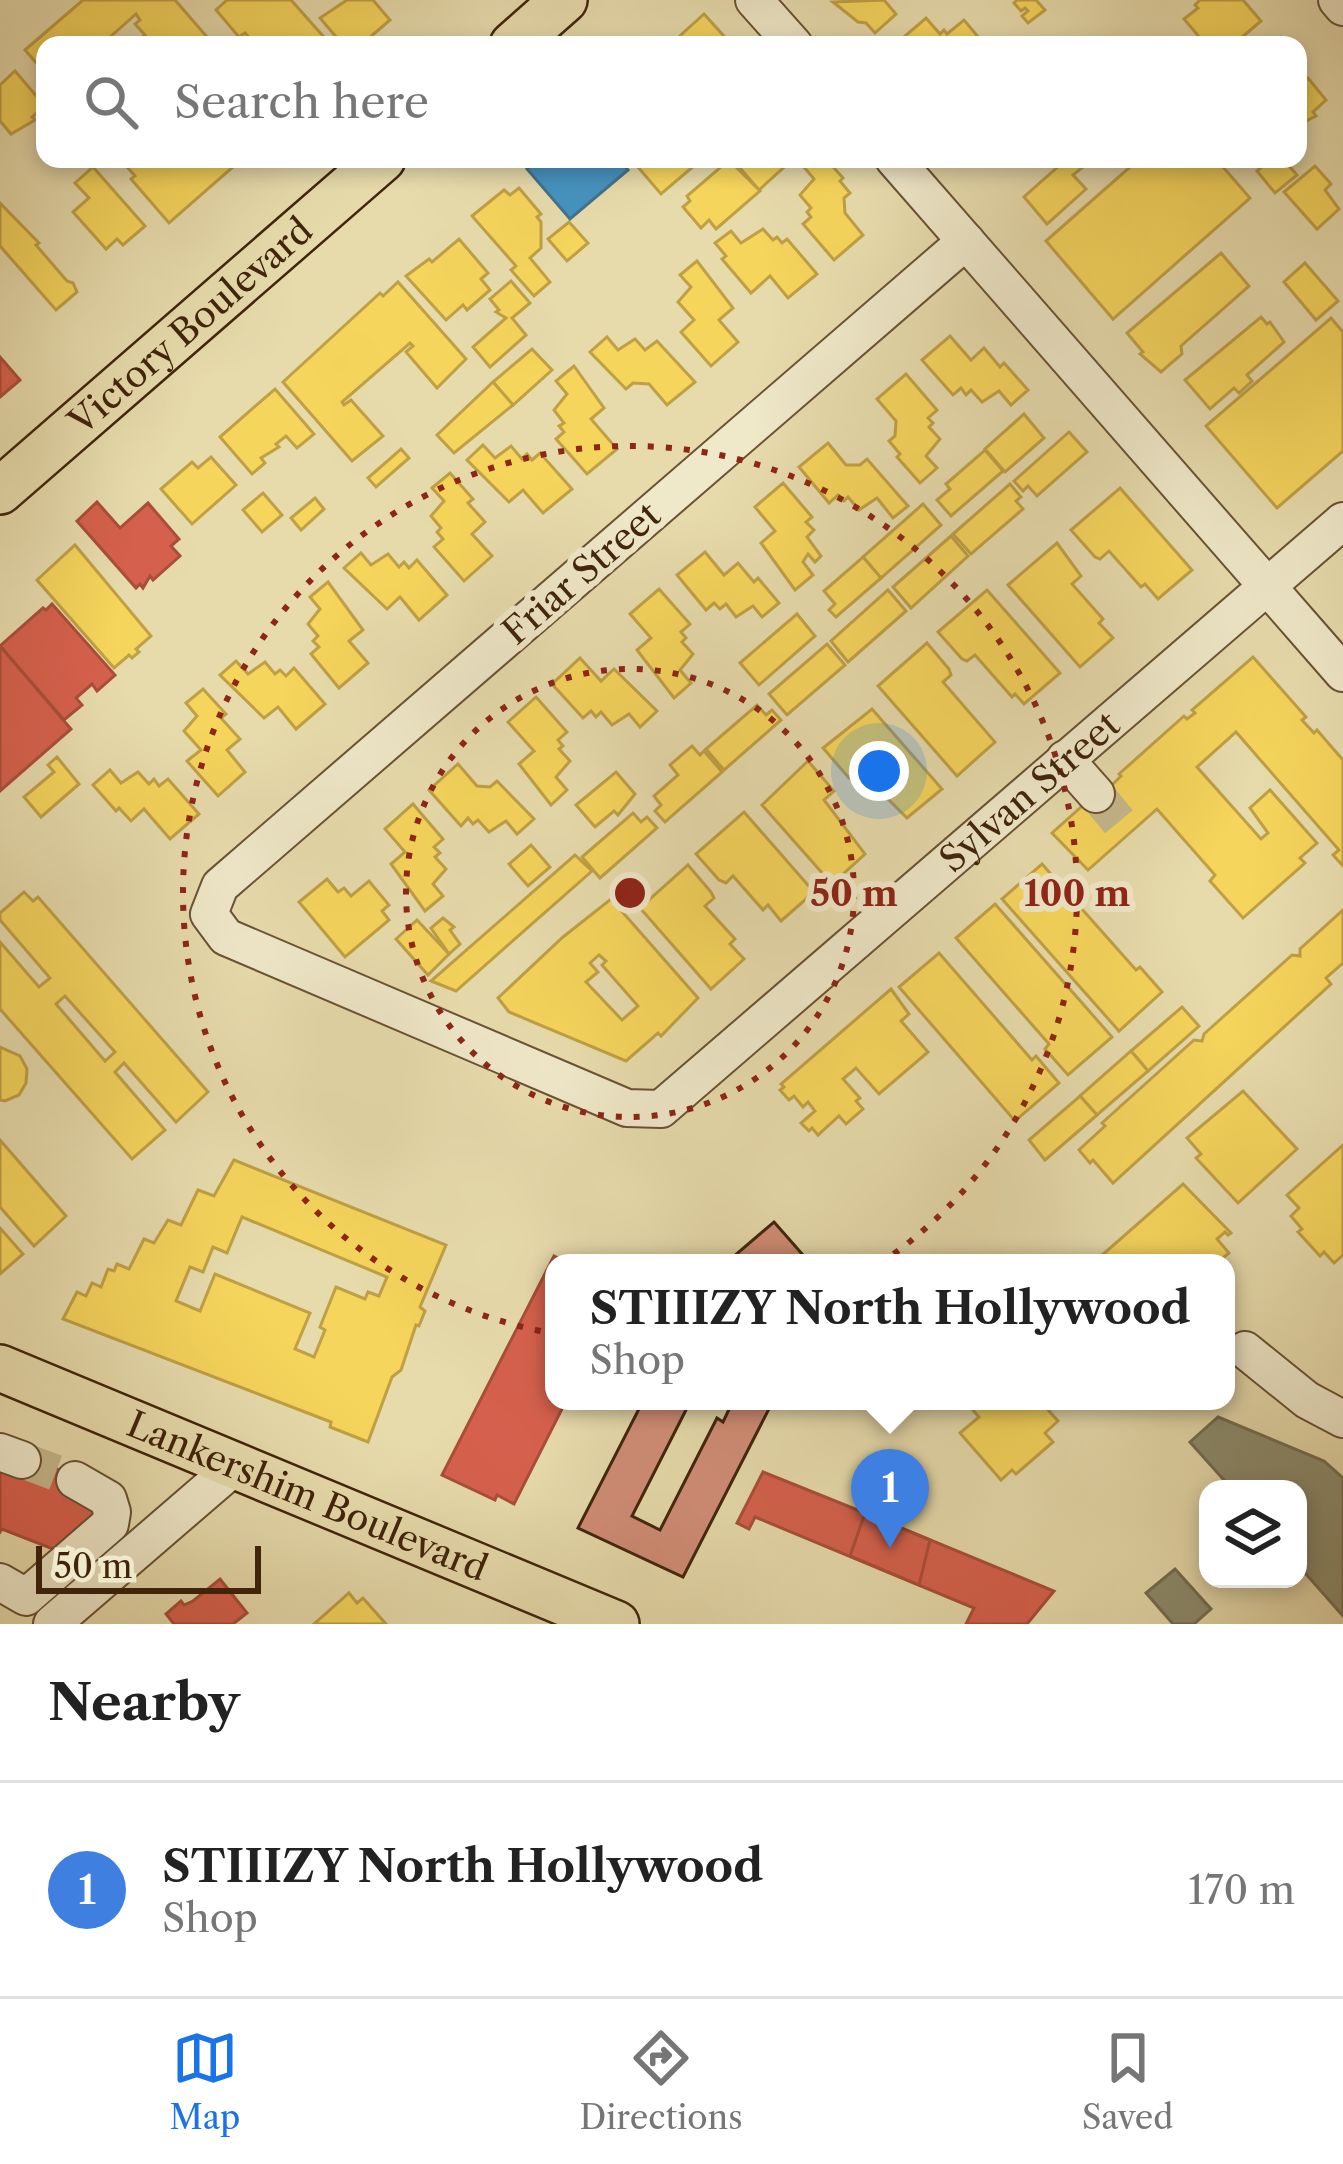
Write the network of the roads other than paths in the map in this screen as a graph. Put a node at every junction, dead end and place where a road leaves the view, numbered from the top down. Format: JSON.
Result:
{"nodes":[{"id":1,"x":564,"y":0,"type":"edge"},
{"id":2,"x":754,"y":0,"type":"edge"},
{"id":3,"x":523,"y":36,"type":"edge"},
{"id":4,"x":786,"y":36,"type":"edge"},
{"id":5,"x":372,"y":168,"type":"edge"},
{"id":6,"x":902,"y":168,"type":"edge"},
{"id":7,"x":966,"y":241,"type":"junction"},
{"id":8,"x":0,"y":491,"type":"edge"},
{"id":9,"x":1343,"y":521,"type":"edge"},
{"id":10,"x":1267,"y":586,"type":"junction"},
{"id":11,"x":1343,"y":673,"type":"edge"},
{"id":12,"x":1065,"y":759,"type":"junction"},
{"id":13,"x":1096,"y":794,"type":"tunnel mouth"},
{"id":14,"x":661,"y":1109,"type":"joint"},
{"id":15,"x":1245,"y":1350,"type":"dead end"},
{"id":16,"x":0,"y":1368,"type":"edge"},
{"id":17,"x":1343,"y":1419,"type":"edge"},
{"id":18,"x":234,"y":1467,"type":"junction"},
{"id":19,"x":75,"y":1480,"type":"tunnel mouth"},
{"id":20,"x":0,"y":1582,"type":"edge"},
{"id":21,"x":52,"y":1624,"type":"edge"},
{"id":22,"x":614,"y":1624,"type":"edge"}],
"edges":[{"from":1,"to":3,"type":"main road"},
{"from":2,"to":4,"type":"street"},
{"from":5,"to":8,"type":"main road","name":"Victory Boulevard"},
{"from":6,"to":7,"type":"street"},
{"from":7,"to":10,"type":"street"},
{"from":7,"to":14,"type":"street","name":"Friar Street"},
{"from":9,"to":10,"type":"street","name":"Sylvan Street"},
{"from":10,"to":11,"type":"street"},
{"from":10,"to":12,"type":"street","name":"Sylvan Street"},
{"from":12,"to":13,"type":"street"},
{"from":12,"to":14,"type":"street","name":"Sylvan Street"},
{"from":15,"to":17,"type":"street"},
{"from":16,"to":18,"type":"main road","name":"Lankershim Boulevard"},
{"from":18,"to":21,"type":"street"},
{"from":18,"to":22,"type":"main road","name":"Lankershim Boulevard"},
{"from":19,"to":20,"type":"street"}]}
